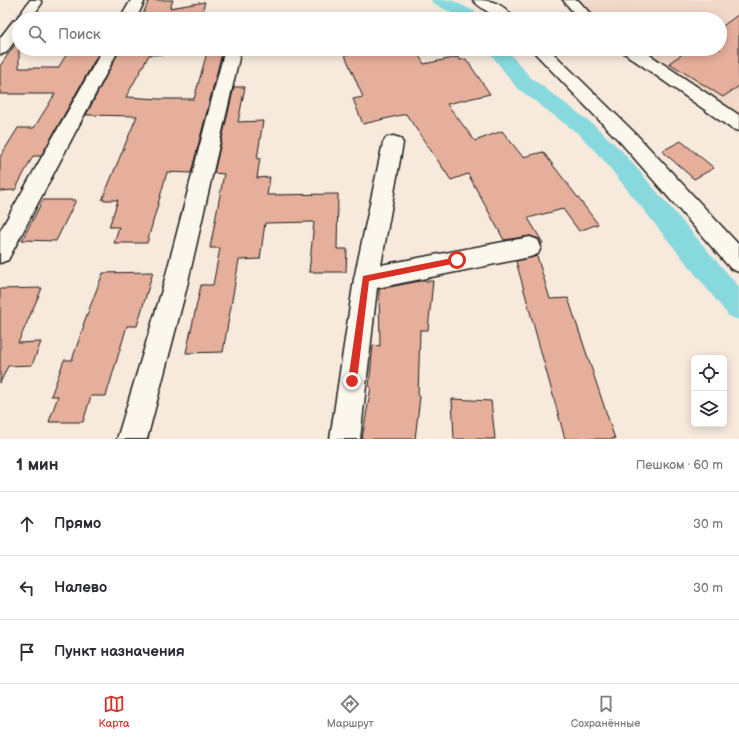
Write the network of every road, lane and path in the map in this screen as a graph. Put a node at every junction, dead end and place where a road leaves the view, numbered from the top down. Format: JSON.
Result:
{"nodes":[{"id":1,"x":138,"y":0,"type":"edge"},
{"id":2,"x":480,"y":0,"type":"edge"},
{"id":3,"x":570,"y":0,"type":"edge"},
{"id":4,"x":35,"y":3,"type":"dead end"},
{"id":5,"x":28,"y":12,"type":"edge"},
{"id":6,"x":132,"y":12,"type":"edge"},
{"id":7,"x":499,"y":12,"type":"edge"},
{"id":8,"x":581,"y":12,"type":"edge"},
{"id":9,"x":12,"y":34,"type":"edge"},
{"id":10,"x":0,"y":50,"type":"edge"},
{"id":11,"x":108,"y":56,"type":"edge"},
{"id":12,"x":231,"y":56,"type":"edge"},
{"id":13,"x":546,"y":56,"type":"edge"},
{"id":14,"x":640,"y":56,"type":"edge"},
{"id":15,"x":739,"y":124,"type":"edge"},
{"id":16,"x":393,"y":143,"type":"dead end"},
{"id":17,"x":530,"y":247,"type":"dead end"},
{"id":18,"x":0,"y":253,"type":"edge"},
{"id":19,"x":739,"y":261,"type":"edge"},
{"id":20,"x":366,"y":279,"type":"junction"},
{"id":21,"x":132,"y":439,"type":"edge"},
{"id":22,"x":345,"y":439,"type":"edge"}],
"edges":[{"from":1,"to":6,"type":"street"},
{"from":2,"to":7,"type":"street"},
{"from":3,"to":8,"type":"street"},
{"from":4,"to":5,"type":"street"},
{"from":9,"to":10,"type":"street"},
{"from":11,"to":18,"type":"street"},
{"from":12,"to":21,"type":"street"},
{"from":13,"to":19,"type":"street"},
{"from":14,"to":15,"type":"street"},
{"from":16,"to":20,"type":"street"},
{"from":17,"to":20,"type":"street"},
{"from":20,"to":22,"type":"street"}]}
